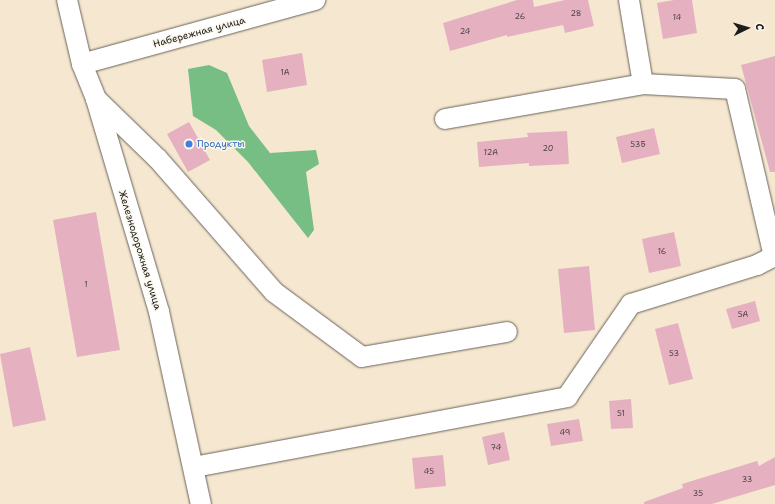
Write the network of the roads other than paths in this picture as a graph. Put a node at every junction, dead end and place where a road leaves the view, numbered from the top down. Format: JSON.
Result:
{"nodes":[{"id":1,"x":67,"y":0,"type":"edge"},
{"id":2,"x":315,"y":0,"type":"edge"},
{"id":3,"x":629,"y":0,"type":"edge"},
{"id":4,"x":82,"y":64,"type":"junction"},
{"id":5,"x":643,"y":84,"type":"junction"},
{"id":6,"x":96,"y":99,"type":"junction"},
{"id":7,"x":445,"y":119,"type":"dead end"},
{"id":8,"x":775,"y":256,"type":"edge"},
{"id":9,"x":508,"y":332,"type":"dead end"},
{"id":10,"x":194,"y":467,"type":"junction"},
{"id":11,"x":201,"y":504,"type":"edge"}],
"edges":[{"from":1,"to":4,"type":"street","name":"Железнодорожная улица"},
{"from":2,"to":4,"type":"street","name":"Набережная улица"},
{"from":3,"to":5,"type":"street"},
{"from":4,"to":6,"type":"street","name":"Железнодорожная улица"},
{"from":5,"to":7,"type":"street"},
{"from":5,"to":8,"type":"street"},
{"from":6,"to":9,"type":"street"},
{"from":6,"to":10,"type":"street","name":"Железнодорожная улица"},
{"from":8,"to":10,"type":"street"},
{"from":10,"to":11,"type":"street","name":"Железнодорожная улица"}]}
